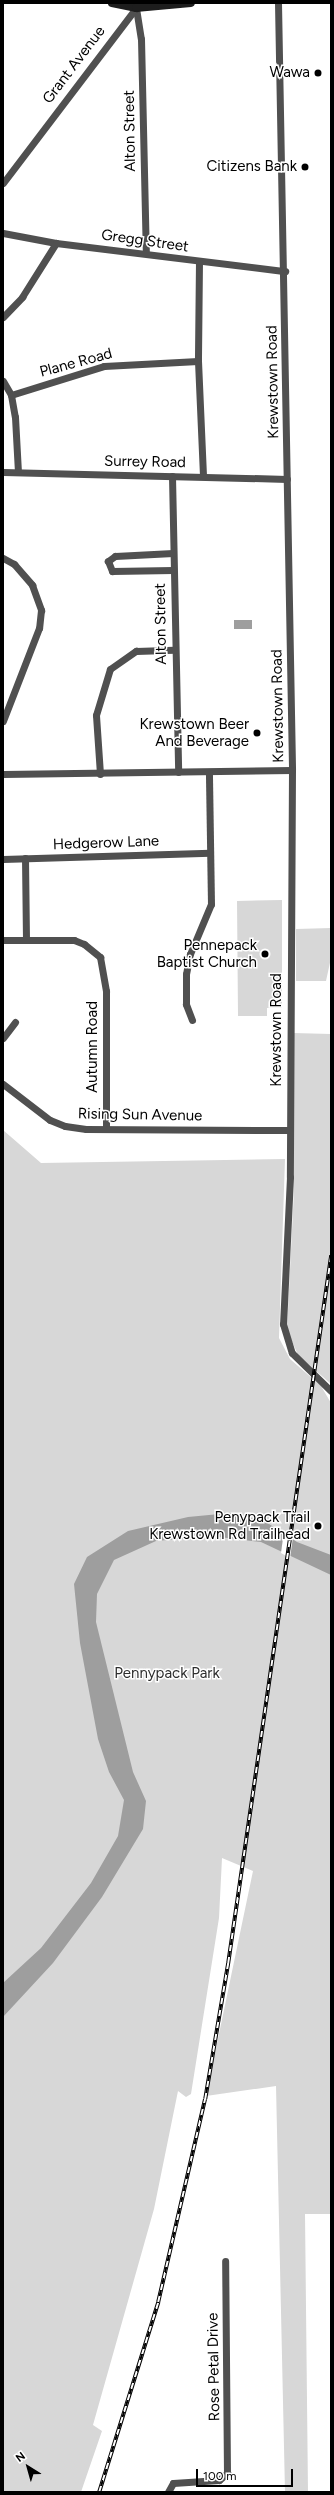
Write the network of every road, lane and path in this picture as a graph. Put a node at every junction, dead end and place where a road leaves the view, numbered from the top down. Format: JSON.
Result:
{"nodes":[{"id":1,"x":112,"y":3,"type":"edge"},
{"id":2,"x":191,"y":3,"type":"edge"},
{"id":3,"x":278,"y":3,"type":"edge"},
{"id":4,"x":136,"y":8,"type":"junction"},
{"id":5,"x":3,"y":183,"type":"edge"},
{"id":6,"x":3,"y":233,"type":"edge"},
{"id":7,"x":56,"y":243,"type":"junction"},
{"id":8,"x":146,"y":253,"type":"junction"},
{"id":9,"x":199,"y":261,"type":"junction"},
{"id":10,"x":285,"y":271,"type":"junction"},
{"id":11,"x":3,"y":317,"type":"edge"},
{"id":12,"x":198,"y":361,"type":"junction"},
{"id":13,"x":3,"y":381,"type":"edge"},
{"id":14,"x":11,"y":395,"type":"junction"},
{"id":15,"x":3,"y":472,"type":"edge"},
{"id":16,"x":18,"y":472,"type":"junction"},
{"id":17,"x":203,"y":475,"type":"junction"},
{"id":18,"x":172,"y":476,"type":"junction"},
{"id":19,"x":287,"y":479,"type":"junction"},
{"id":20,"x":173,"y":553,"type":"junction"},
{"id":21,"x":3,"y":558,"type":"edge"},
{"id":22,"x":173,"y":570,"type":"junction"},
{"id":23,"x":174,"y":650,"type":"junction"},
{"id":24,"x":3,"y":721,"type":"edge"},
{"id":25,"x":292,"y":770,"type":"junction"},
{"id":26,"x":178,"y":772,"type":"junction"},
{"id":27,"x":209,"y":773,"type":"junction"},
{"id":28,"x":3,"y":774,"type":"edge"},
{"id":29,"x":100,"y":774,"type":"junction"},
{"id":30,"x":210,"y":853,"type":"junction"},
{"id":31,"x":25,"y":858,"type":"junction"},
{"id":32,"x":3,"y":859,"type":"edge"},
{"id":33,"x":3,"y":940,"type":"edge"},
{"id":34,"x":26,"y":940,"type":"junction"},
{"id":35,"x":192,"y":1020,"type":"dead end"},
{"id":36,"x":15,"y":1022,"type":"dead end"},
{"id":37,"x":3,"y":1038,"type":"edge"},
{"id":38,"x":3,"y":1084,"type":"edge"},
{"id":39,"x":106,"y":1127,"type":"junction"},
{"id":40,"x":289,"y":1130,"type":"junction"},
{"id":41,"x":331,"y":1391,"type":"edge"},
{"id":42,"x":225,"y":2261,"type":"dead end"},
{"id":43,"x":168,"y":2492,"type":"edge"}],
"edges":[{"from":1,"to":4,"type":"main road"},
{"from":2,"to":4,"type":"main road"},
{"from":3,"to":10,"type":"street","name":"Krewstown Road"},
{"from":4,"to":5,"type":"street","name":"Grant Avenue"},
{"from":4,"to":8,"type":"street","name":"Alton Street"},
{"from":6,"to":7,"type":"street","name":"Gregg Street"},
{"from":7,"to":8,"type":"street","name":"Gregg Street"},
{"from":7,"to":11,"type":"street"},
{"from":8,"to":9,"type":"street","name":"Gregg Street"},
{"from":9,"to":10,"type":"street","name":"Gregg Street"},
{"from":9,"to":12,"type":"street"},
{"from":10,"to":19,"type":"street","name":"Krewstown Road"},
{"from":12,"to":14,"type":"street","name":"Plane Road"},
{"from":12,"to":17,"type":"street"},
{"from":13,"to":14,"type":"street"},
{"from":14,"to":16,"type":"street"},
{"from":15,"to":16,"type":"street","name":"Surrey Road"},
{"from":16,"to":18,"type":"street","name":"Surrey Road"},
{"from":17,"to":18,"type":"street","name":"Surrey Road"},
{"from":17,"to":19,"type":"street","name":"Surrey Road"},
{"from":18,"to":20,"type":"street","name":"Alton Street"},
{"from":19,"to":25,"type":"street","name":"Krewstown Road"},
{"from":20,"to":22,"type":"street","name":"Alton Street"},
{"from":20,"to":22,"type":"street"},
{"from":21,"to":24,"type":"street"},
{"from":22,"to":23,"type":"street","name":"Alton Street"},
{"from":23,"to":26,"type":"street","name":"Alton Street"},
{"from":23,"to":29,"type":"street"},
{"from":25,"to":27,"type":"street"},
{"from":25,"to":40,"type":"street","name":"Krewstown Road"},
{"from":26,"to":27,"type":"street"},
{"from":26,"to":29,"type":"street"},
{"from":27,"to":30,"type":"street"},
{"from":28,"to":29,"type":"street"},
{"from":30,"to":31,"type":"street","name":"Hedgerow Lane"},
{"from":30,"to":35,"type":"street"},
{"from":31,"to":32,"type":"street","name":"Hedgerow Lane"},
{"from":31,"to":34,"type":"street"},
{"from":33,"to":34,"type":"street","name":"Autumn Road"},
{"from":34,"to":39,"type":"street","name":"Autumn Road"},
{"from":36,"to":37,"type":"street"},
{"from":38,"to":39,"type":"street","name":"Rising Sun Avenue"},
{"from":39,"to":40,"type":"street","name":"Rising Sun Avenue"},
{"from":40,"to":41,"type":"street","name":"Krewstown Road"},
{"from":42,"to":43,"type":"street","name":"Rose Petal Drive"}]}
